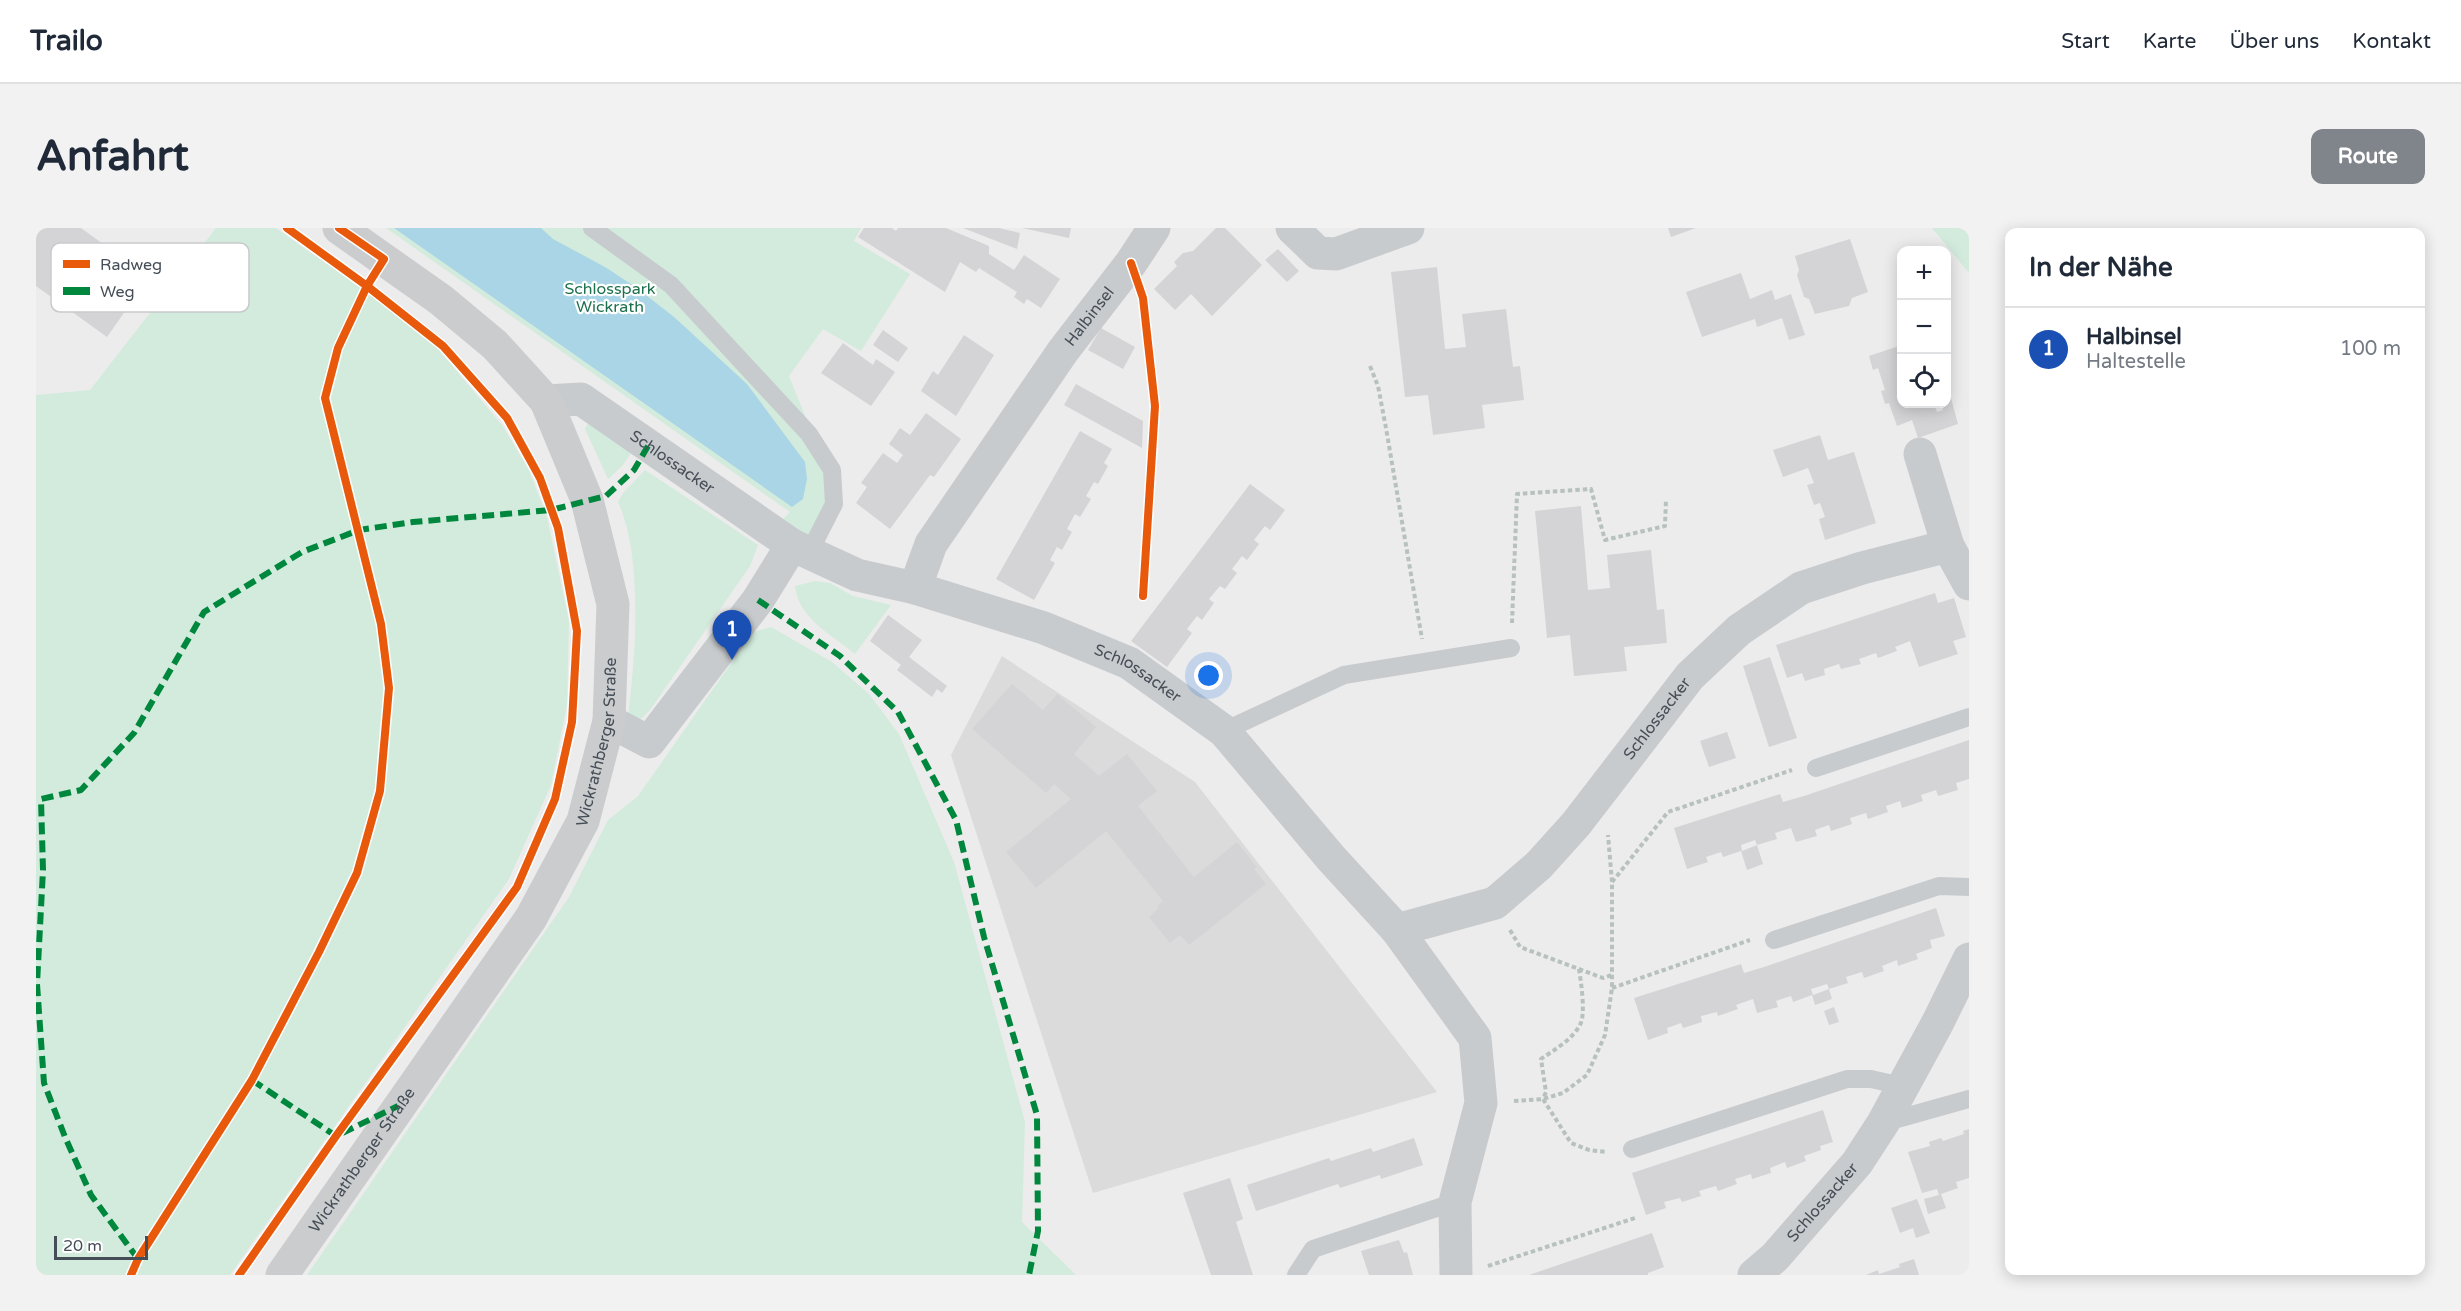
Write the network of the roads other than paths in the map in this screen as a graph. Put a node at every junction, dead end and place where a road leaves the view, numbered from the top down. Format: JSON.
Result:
{"nodes":[{"id":1,"x":339,"y":228,"type":"edge"},
{"id":2,"x":592,"y":228,"type":"edge"},
{"id":3,"x":1154,"y":228,"type":"edge"},
{"id":4,"x":1292,"y":228,"type":"edge"},
{"id":5,"x":1408,"y":228,"type":"edge"},
{"id":6,"x":546,"y":401,"type":"junction"},
{"id":7,"x":1920,"y":454,"type":"dead end"},
{"id":8,"x":1948,"y":546,"type":"junction"},
{"id":9,"x":800,"y":549,"type":"junction"},
{"id":10,"x":1969,"y":584,"type":"edge"},
{"id":11,"x":915,"y":588,"type":"junction"},
{"id":12,"x":1511,"y":648,"type":"road end"},
{"id":13,"x":1969,"y":717,"type":"edge"},
{"id":14,"x":609,"y":720,"type":"junction"},
{"id":15,"x":1224,"y":730,"type":"junction"},
{"id":16,"x":1816,"y":768,"type":"road end"},
{"id":17,"x":1969,"y":887,"type":"edge"},
{"id":18,"x":1397,"y":930,"type":"junction"},
{"id":19,"x":1774,"y":940,"type":"road end"},
{"id":20,"x":1969,"y":959,"type":"edge"},
{"id":21,"x":1902,"y":1086,"type":"junction"},
{"id":22,"x":1969,"y":1099,"type":"edge"},
{"id":23,"x":1883,"y":1123,"type":"junction"},
{"id":24,"x":1632,"y":1149,"type":"road end"},
{"id":25,"x":1455,"y":1202,"type":"junction"},
{"id":26,"x":1469,"y":1271,"type":"edge"},
{"id":27,"x":282,"y":1275,"type":"edge"},
{"id":28,"x":1296,"y":1275,"type":"edge"},
{"id":29,"x":1754,"y":1275,"type":"edge"}],
"edges":[{"from":1,"to":6,"type":"main road","name":"Wickrathberger Straße"},
{"from":2,"to":9,"type":"lane"},
{"from":3,"to":11,"type":"street","name":"Halbinsel"},
{"from":4,"to":5,"type":"street"},
{"from":6,"to":9,"type":"street","name":"Schlossacker"},
{"from":6,"to":14,"type":"main road","name":"Wickrathberger Straße"},
{"from":7,"to":8,"type":"street"},
{"from":8,"to":10,"type":"street"},
{"from":8,"to":18,"type":"street","name":"Schlossacker"},
{"from":9,"to":11,"type":"street","name":"Schlossacker"},
{"from":9,"to":14,"type":"street"},
{"from":11,"to":15,"type":"street","name":"Schlossacker"},
{"from":12,"to":15,"type":"lane"},
{"from":13,"to":16,"type":"lane"},
{"from":14,"to":27,"type":"main road","name":"Wickrathberger Straße"},
{"from":15,"to":18,"type":"street","name":"Schlossacker"},
{"from":17,"to":19,"type":"lane"},
{"from":18,"to":25,"type":"street","name":"Schlossacker"},
{"from":20,"to":21,"type":"street","name":"Schlossacker"},
{"from":21,"to":23,"type":"street","name":"Schlossacker"},
{"from":21,"to":24,"type":"lane"},
{"from":22,"to":23,"type":"lane"},
{"from":23,"to":29,"type":"street","name":"Schlossacker"},
{"from":25,"to":26,"type":"street","name":"Schlossacker"},
{"from":25,"to":28,"type":"lane"}]}
